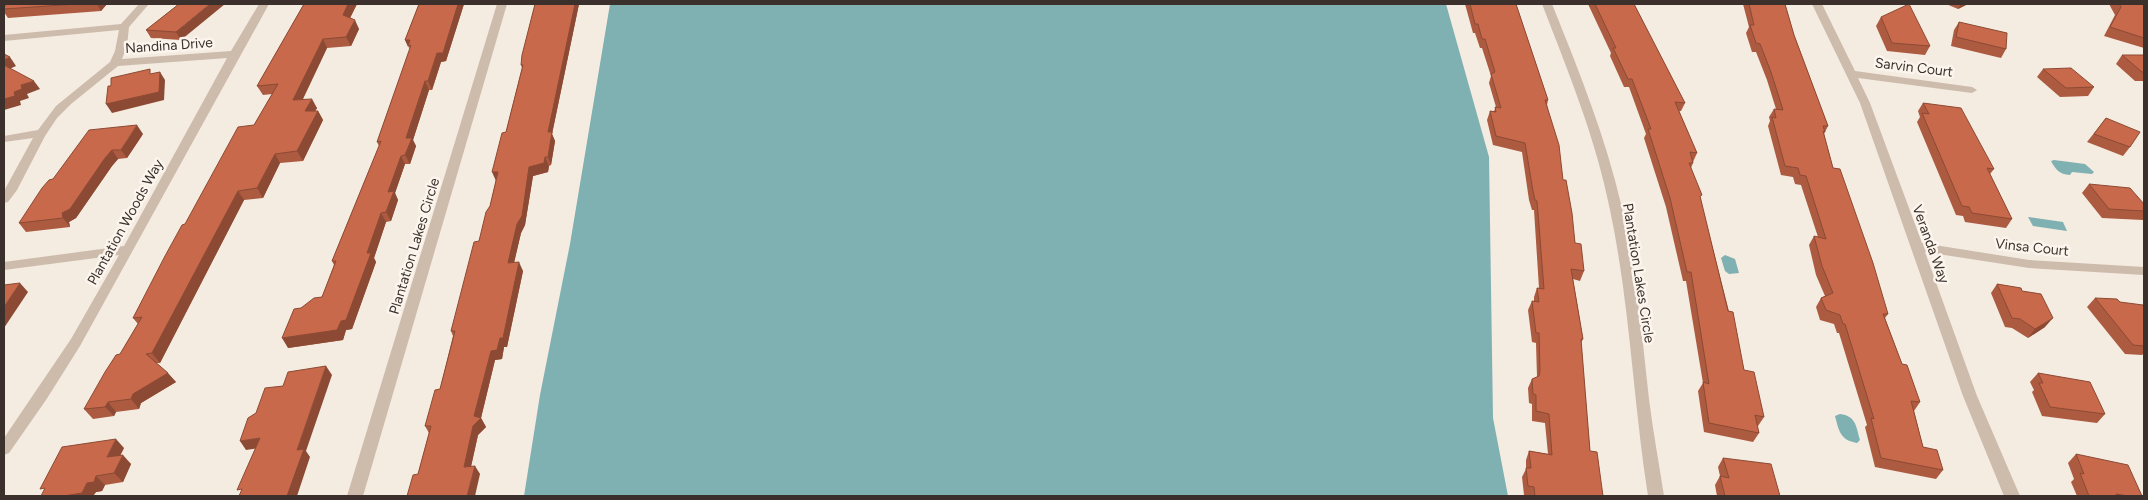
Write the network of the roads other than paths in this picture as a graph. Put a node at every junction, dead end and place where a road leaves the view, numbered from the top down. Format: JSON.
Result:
{"nodes":[{"id":1,"x":144,"y":4,"type":"edge"},
{"id":2,"x":264,"y":4,"type":"edge"},
{"id":3,"x":502,"y":4,"type":"edge"},
{"id":4,"x":1547,"y":4,"type":"edge"},
{"id":5,"x":1817,"y":4,"type":"edge"},
{"id":6,"x":124,"y":27,"type":"junction"},
{"id":7,"x":4,"y":38,"type":"edge"},
{"id":8,"x":234,"y":54,"type":"junction"},
{"id":9,"x":115,"y":63,"type":"junction"},
{"id":10,"x":1852,"y":74,"type":"junction"},
{"id":11,"x":1972,"y":90,"type":"dead end"},
{"id":12,"x":40,"y":134,"type":"junction"},
{"id":13,"x":4,"y":139,"type":"edge"},
{"id":14,"x":4,"y":199,"type":"edge"},
{"id":15,"x":1917,"y":247,"type":"junction"},
{"id":16,"x":128,"y":250,"type":"junction"},
{"id":17,"x":4,"y":266,"type":"edge"},
{"id":18,"x":2144,"y":271,"type":"edge"},
{"id":19,"x":4,"y":449,"type":"edge"},
{"id":20,"x":355,"y":496,"type":"edge"},
{"id":21,"x":1656,"y":496,"type":"edge"},
{"id":22,"x":2012,"y":496,"type":"edge"}],
"edges":[{"from":1,"to":6,"type":"street"},
{"from":2,"to":8,"type":"street","name":"Plantation Woods Way"},
{"from":3,"to":20,"type":"street","name":"Plantation Lakes Circle"},
{"from":4,"to":21,"type":"street","name":"Plantation Lakes Circle"},
{"from":5,"to":10,"type":"street","name":"Veranda Way"},
{"from":6,"to":7,"type":"street","name":"Nandina Drive"},
{"from":6,"to":9,"type":"street","name":"Nandina Drive"},
{"from":8,"to":9,"type":"street","name":"Nandina Drive"},
{"from":8,"to":16,"type":"street","name":"Plantation Woods Way"},
{"from":9,"to":12,"type":"street"},
{"from":10,"to":11,"type":"street","name":"Sarvin Court"},
{"from":10,"to":15,"type":"street","name":"Veranda Way"},
{"from":12,"to":13,"type":"street"},
{"from":12,"to":14,"type":"street"},
{"from":15,"to":18,"type":"street","name":"Vinsa Court"},
{"from":15,"to":22,"type":"street","name":"Veranda Way"},
{"from":16,"to":17,"type":"street"},
{"from":16,"to":19,"type":"street","name":"Plantation Woods Way"}]}
